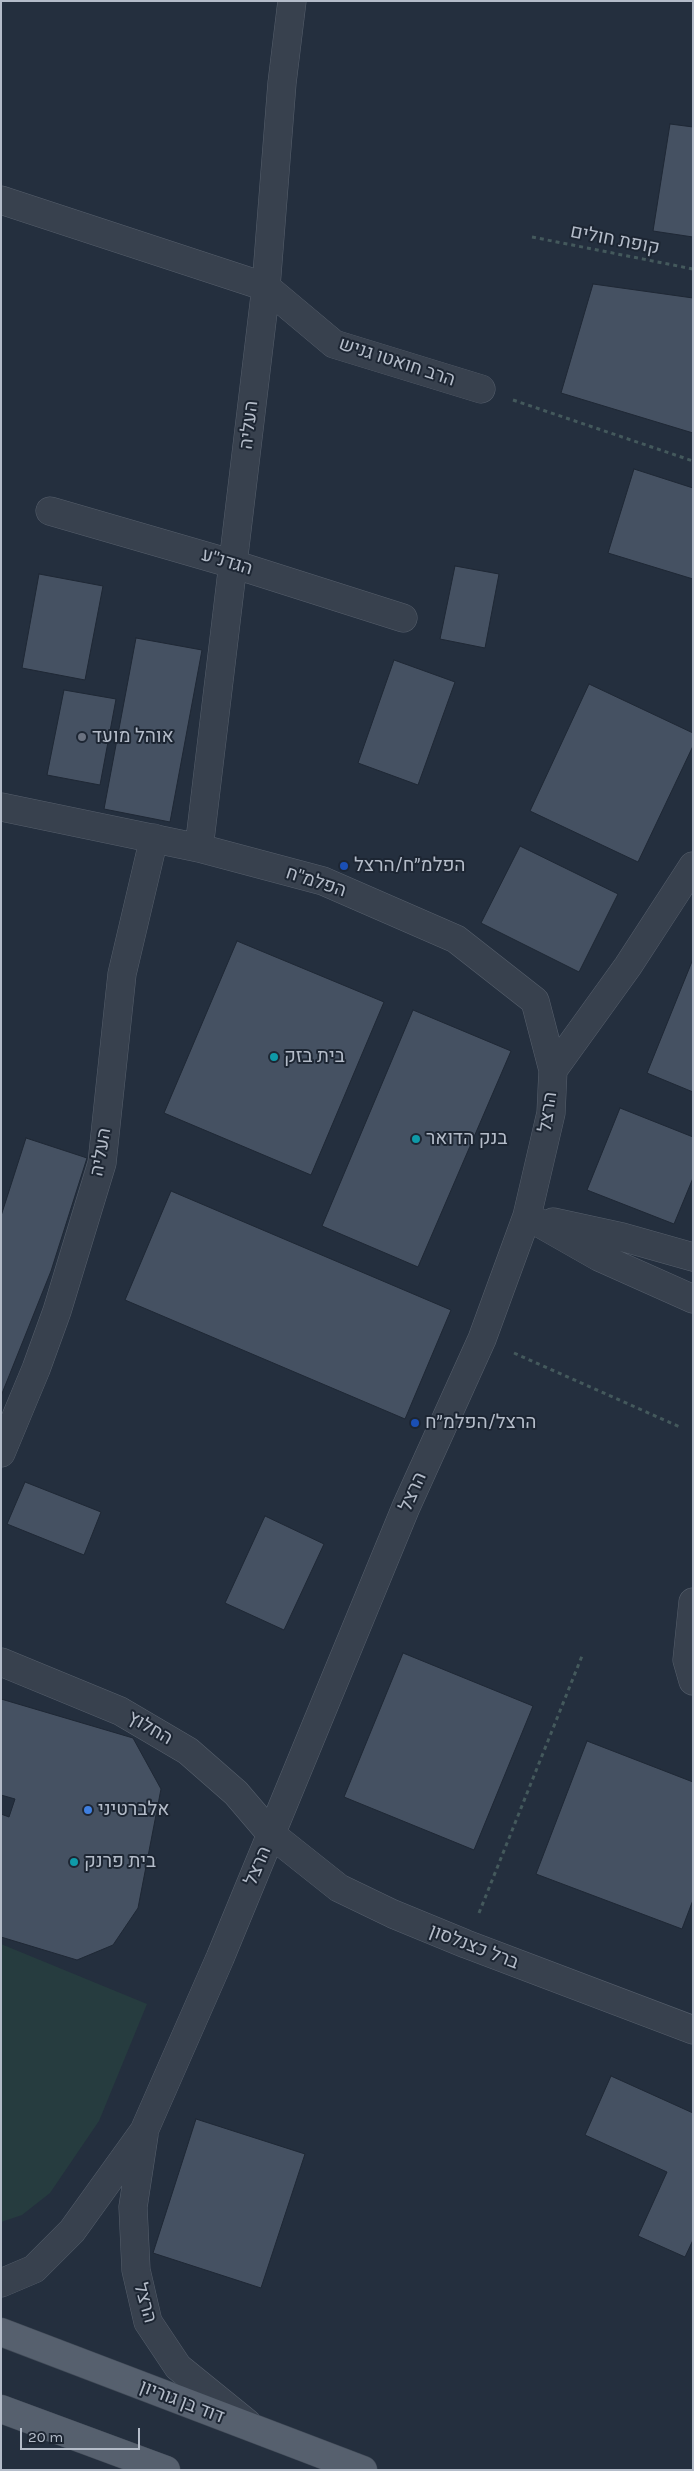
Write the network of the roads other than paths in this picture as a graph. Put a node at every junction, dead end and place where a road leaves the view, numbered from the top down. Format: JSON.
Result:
{"nodes":[{"id":1,"x":292,"y":1,"type":"edge"},
{"id":2,"x":1,"y":200,"type":"edge"},
{"id":3,"x":266,"y":287,"type":"junction"},
{"id":4,"x":481,"y":389,"type":"road end"},
{"id":5,"x":50,"y":511,"type":"dead end"},
{"id":6,"x":232,"y":564,"type":"junction"},
{"id":7,"x":403,"y":618,"type":"dead end"},
{"id":8,"x":1,"y":807,"type":"edge"},
{"id":9,"x":154,"y":838,"type":"junction"},
{"id":10,"x":199,"y":848,"type":"junction"},
{"id":11,"x":693,"y":866,"type":"edge"},
{"id":12,"x":554,"y":1070,"type":"junction"},
{"id":13,"x":527,"y":1216,"type":"junction"},
{"id":14,"x":693,"y":1257,"type":"edge"},
{"id":15,"x":693,"y":1299,"type":"edge"},
{"id":16,"x":1,"y":1453,"type":"edge"},
{"id":17,"x":693,"y":1602,"type":"edge"},
{"id":18,"x":1,"y":1662,"type":"edge"},
{"id":19,"x":693,"y":1681,"type":"edge"},
{"id":20,"x":271,"y":1834,"type":"junction"},
{"id":21,"x":693,"y":2030,"type":"edge"},
{"id":22,"x":144,"y":2131,"type":"junction"},
{"id":23,"x":1,"y":2283,"type":"edge"},
{"id":24,"x":1,"y":2332,"type":"edge"},
{"id":25,"x":1,"y":2409,"type":"edge"},
{"id":26,"x":256,"y":2430,"type":"junction"},
{"id":27,"x":166,"y":2470,"type":"edge"},
{"id":28,"x":363,"y":2470,"type":"edge"}],
"edges":[{"from":1,"to":3,"type":"street","name":"העליה"},
{"from":2,"to":3,"type":"street","name":"הרב חואטו גניש"},
{"from":3,"to":4,"type":"street","name":"הרב חואטו גניש"},
{"from":3,"to":6,"type":"street","name":"העליה"},
{"from":5,"to":6,"type":"street","name":"הגדנ\"ע"},
{"from":6,"to":7,"type":"street","name":"הגדנ\"ע"},
{"from":6,"to":10,"type":"street","name":"העליה"},
{"from":8,"to":9,"type":"street","name":"הפלמ\"ח"},
{"from":9,"to":10,"type":"street","name":"הפלמ\"ח"},
{"from":9,"to":16,"type":"street","name":"העליה"},
{"from":10,"to":12,"type":"street","name":"הפלמ\"ח"},
{"from":11,"to":12,"type":"street","name":"הרצל"},
{"from":12,"to":13,"type":"street","name":"הרצל"},
{"from":13,"to":14,"type":"street"},
{"from":13,"to":15,"type":"street"},
{"from":13,"to":20,"type":"street","name":"הרצל"},
{"from":17,"to":19,"type":"street"},
{"from":18,"to":20,"type":"street","name":"החלוץ"},
{"from":20,"to":21,"type":"street","name":"ברל כצנלסון"},
{"from":20,"to":22,"type":"street","name":"הרצל"},
{"from":22,"to":23,"type":"street","name":"הרצל"},
{"from":22,"to":26,"type":"street","name":"הרצל"},
{"from":24,"to":26,"type":"main road","name":"דוד בן גוריון"},
{"from":25,"to":27,"type":"main road"},
{"from":26,"to":28,"type":"main road","name":"דוד בן גוריון"}]}
